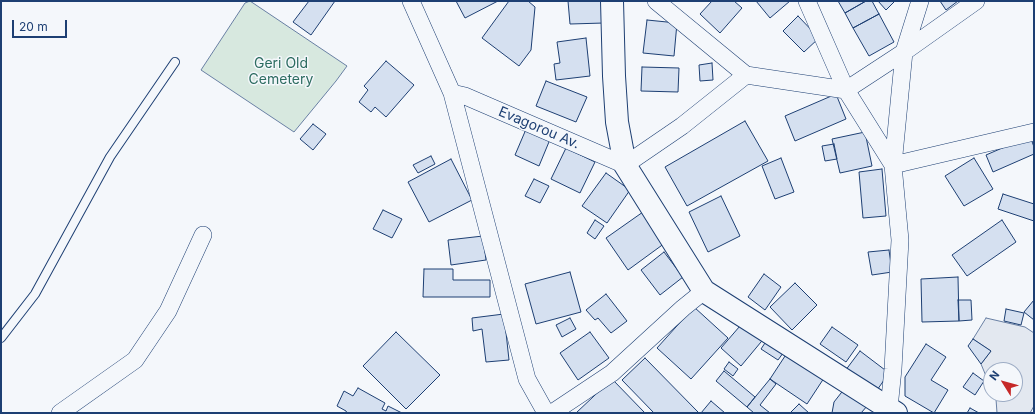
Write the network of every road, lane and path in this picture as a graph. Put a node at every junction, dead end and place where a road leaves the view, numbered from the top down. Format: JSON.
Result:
{"nodes":[{"id":1,"x":411,"y":1,"type":"edge"},
{"id":2,"x":612,"y":1,"type":"edge"},
{"id":3,"x":656,"y":1,"type":"edge"},
{"id":4,"x":806,"y":1,"type":"edge"},
{"id":5,"x":920,"y":1,"type":"edge"},
{"id":6,"x":976,"y":1,"type":"edge"},
{"id":7,"x":904,"y":52,"type":"junction"},
{"id":8,"x":175,"y":62,"type":"dead end"},
{"id":9,"x":746,"y":75,"type":"junction"},
{"id":10,"x":846,"y":90,"type":"junction"},
{"id":11,"x":452,"y":93,"type":"junction"},
{"id":12,"x":1034,"y":132,"type":"edge"},
{"id":13,"x":625,"y":165,"type":"junction"},
{"id":14,"x":893,"y":165,"type":"junction"},
{"id":15,"x":202,"y":235,"type":"dead end"},
{"id":16,"x":704,"y":291,"type":"junction"},
{"id":17,"x":1,"y":338,"type":"edge"},
{"id":18,"x":892,"y":411,"type":"edge"},
{"id":19,"x":60,"y":413,"type":"edge"},
{"id":20,"x":546,"y":413,"type":"edge"},
{"id":21,"x":552,"y":413,"type":"edge"}],
"edges":[{"from":1,"to":11,"type":"street"},
{"from":2,"to":13,"type":"main road"},
{"from":3,"to":9,"type":"street"},
{"from":4,"to":10,"type":"street"},
{"from":5,"to":7,"type":"street"},
{"from":6,"to":7,"type":"street"},
{"from":7,"to":10,"type":"street"},
{"from":7,"to":14,"type":"street"},
{"from":8,"to":17,"type":"lane"},
{"from":9,"to":10,"type":"street"},
{"from":9,"to":13,"type":"street"},
{"from":10,"to":14,"type":"street"},
{"from":11,"to":13,"type":"street","name":"Evagorou Av."},
{"from":11,"to":20,"type":"street"},
{"from":12,"to":14,"type":"street"},
{"from":13,"to":16,"type":"main road"},
{"from":14,"to":18,"type":"street"},
{"from":15,"to":19,"type":"street"},
{"from":16,"to":18,"type":"main road"},
{"from":16,"to":21,"type":"street"}]}
